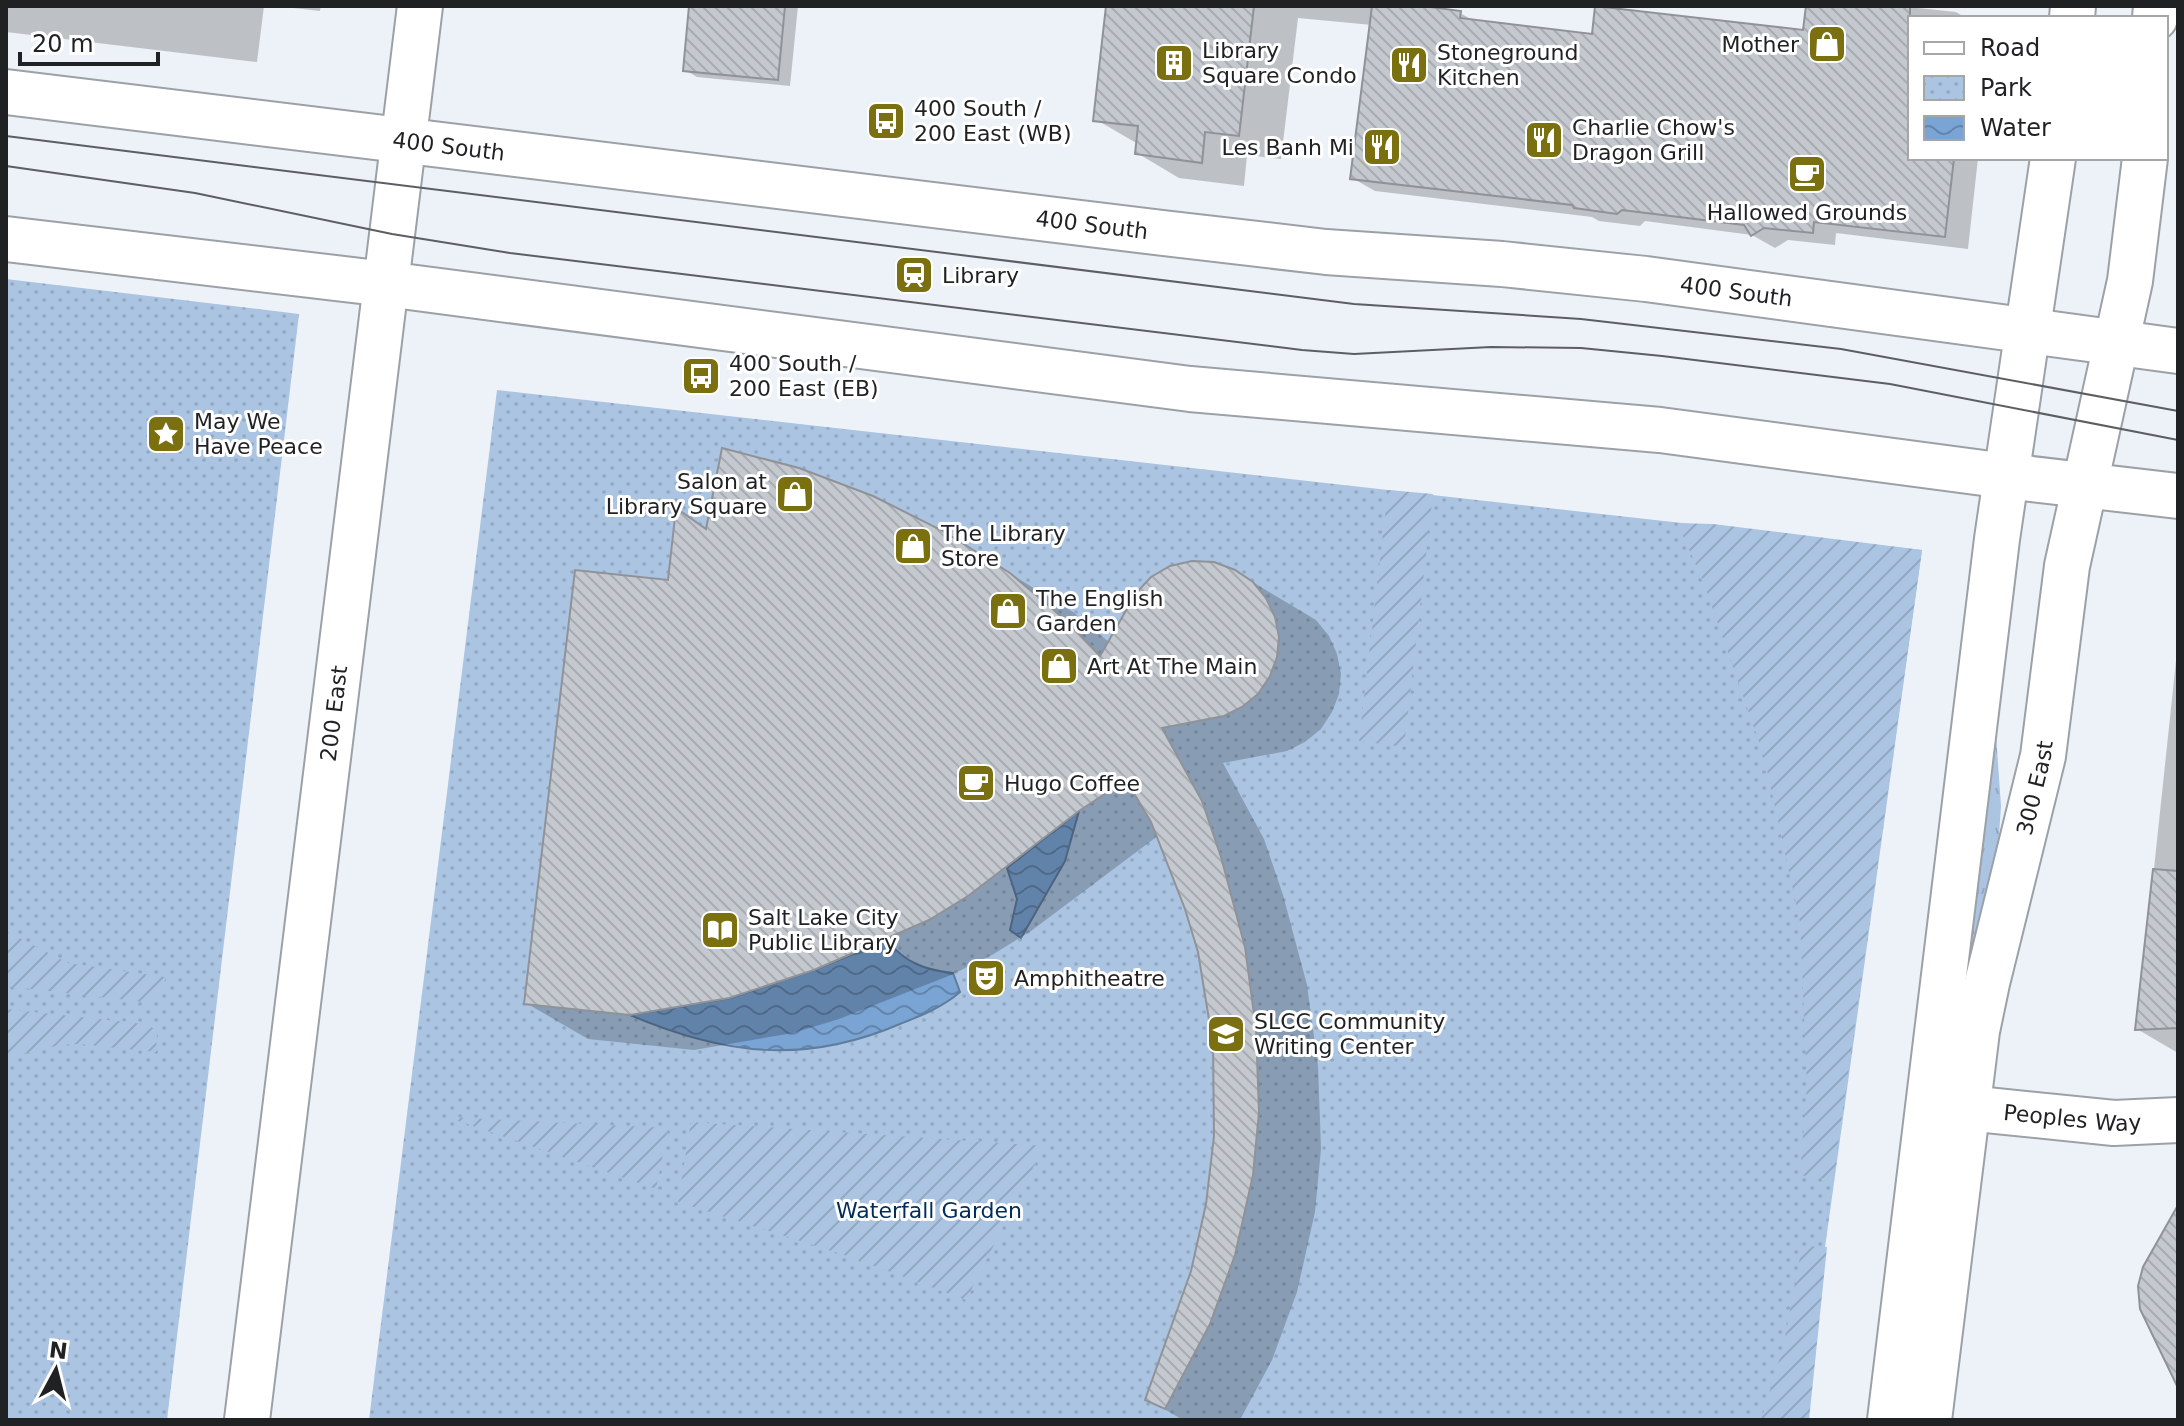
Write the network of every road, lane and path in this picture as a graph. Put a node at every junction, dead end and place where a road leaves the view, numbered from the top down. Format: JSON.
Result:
{"nodes":[{"id":1,"x":420,"y":6,"type":"edge"},
{"id":2,"x":6,"y":92,"type":"edge"},
{"id":3,"x":404,"y":139,"type":"junction"},
{"id":4,"x":2053,"y":160,"type":"edge"},
{"id":5,"x":2145,"y":160,"type":"edge"},
{"id":6,"x":6,"y":239,"type":"edge"},
{"id":7,"x":386,"y":284,"type":"junction"},
{"id":8,"x":2028,"y":331,"type":"junction"},
{"id":9,"x":2115,"y":343,"type":"junction"},
{"id":10,"x":2178,"y":351,"type":"edge"},
{"id":11,"x":2006,"y":476,"type":"junction"},
{"id":12,"x":2084,"y":485,"type":"junction"},
{"id":13,"x":2178,"y":496,"type":"edge"},
{"id":14,"x":1967,"y":1108,"type":"junction"},
{"id":15,"x":2178,"y":1120,"type":"edge"},
{"id":16,"x":247,"y":1420,"type":"edge"},
{"id":17,"x":1890,"y":1420,"type":"edge"},
{"id":18,"x":1929,"y":1420,"type":"edge"}],
"edges":[{"from":1,"to":3,"type":"main road","name":"200 East"},
{"from":2,"to":3,"type":"main road","name":"400 South"},
{"from":3,"to":7,"type":"main road","name":"200 East"},
{"from":3,"to":8,"type":"main road","name":"400 South"},
{"from":4,"to":8,"type":"main road"},
{"from":5,"to":9,"type":"main road","name":"300 East"},
{"from":6,"to":7,"type":"main road"},
{"from":7,"to":11,"type":"main road"},
{"from":7,"to":16,"type":"main road","name":"200 East"},
{"from":8,"to":9,"type":"main road","name":"400 South"},
{"from":8,"to":11,"type":"main road"},
{"from":9,"to":10,"type":"main road","name":"400 South"},
{"from":9,"to":12,"type":"main road","name":"300 East"},
{"from":11,"to":12,"type":"main road"},
{"from":11,"to":17,"type":"main road"},
{"from":12,"to":13,"type":"main road"},
{"from":12,"to":14,"type":"main road","name":"300 East"},
{"from":14,"to":15,"type":"main road","name":"Peoples Way"},
{"from":14,"to":18,"type":"main road","name":"300 East"}]}
